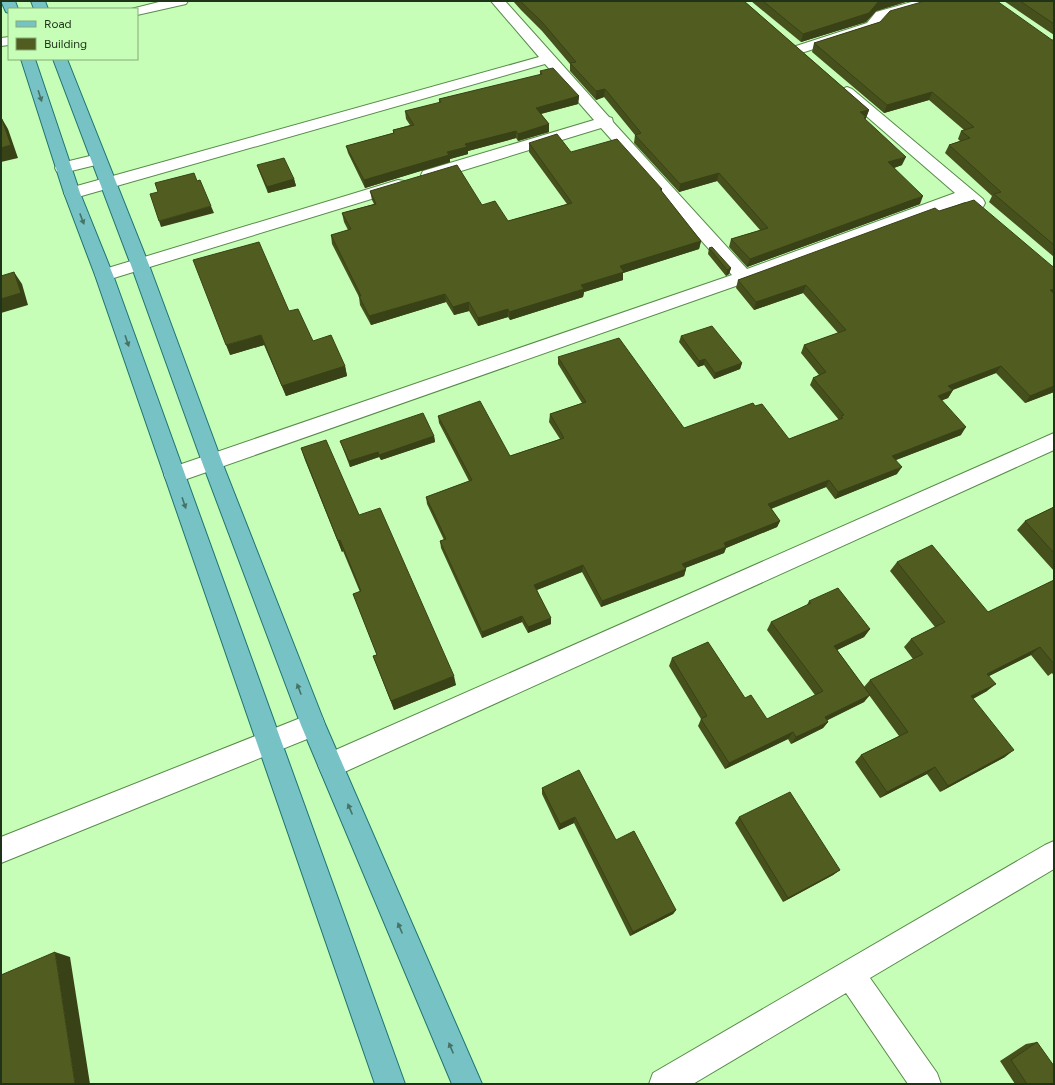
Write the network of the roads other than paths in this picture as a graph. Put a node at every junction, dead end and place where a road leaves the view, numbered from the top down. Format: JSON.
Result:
{"nodes":[{"id":1,"x":181,"y":1,"type":"edge"},
{"id":2,"x":498,"y":1,"type":"edge"},
{"id":3,"x":930,"y":1,"type":"edge"},
{"id":4,"x":138,"y":11,"type":"edge"},
{"id":5,"x":548,"y":59,"type":"junction"},
{"id":6,"x":28,"y":60,"type":"edge"},
{"id":7,"x":60,"y":60,"type":"edge"},
{"id":8,"x":810,"y":60,"type":"edge"},
{"id":9,"x":834,"y":81,"type":"edge"},
{"id":10,"x":606,"y":122,"type":"junction"},
{"id":11,"x":98,"y":159,"type":"junction"},
{"id":12,"x":64,"y":168,"type":"junction"},
{"id":13,"x":106,"y":183,"type":"junction"},
{"id":14,"x":72,"y":193,"type":"junction"},
{"id":15,"x":967,"y":195,"type":"junction"},
{"id":16,"x":990,"y":215,"type":"edge"},
{"id":17,"x":140,"y":265,"type":"junction"},
{"id":18,"x":104,"y":275,"type":"junction"},
{"id":19,"x":744,"y":277,"type":"junction"},
{"id":20,"x":1054,"y":441,"type":"edge"},
{"id":21,"x":212,"y":462,"type":"junction"},
{"id":22,"x":174,"y":475,"type":"junction"},
{"id":23,"x":313,"y":725,"type":"junction"},
{"id":24,"x":269,"y":744,"type":"junction"},
{"id":25,"x":331,"y":765,"type":"junction"},
{"id":26,"x":1,"y":850,"type":"edge"},
{"id":27,"x":1054,"y":854,"type":"edge"},
{"id":28,"x":850,"y":974,"type":"junction"},
{"id":29,"x":390,"y":1084,"type":"edge"},
{"id":30,"x":467,"y":1084,"type":"edge"},
{"id":31,"x":664,"y":1084,"type":"edge"},
{"id":32,"x":926,"y":1084,"type":"edge"}],
"edges":[{"from":1,"to":4,"type":"street"},
{"from":2,"to":5,"type":"street"},
{"from":3,"to":8,"type":"street"},
{"from":5,"to":10,"type":"street"},
{"from":5,"to":13,"type":"street"},
{"from":6,"to":12,"type":"main road","one_way":true},
{"from":7,"to":11,"type":"main road"},
{"from":9,"to":15,"type":"street"},
{"from":10,"to":17,"type":"street"},
{"from":10,"to":19,"type":"street"},
{"from":11,"to":12,"type":"street"},
{"from":11,"to":13,"type":"main road"},
{"from":12,"to":14,"type":"main road"},
{"from":13,"to":14,"type":"street"},
{"from":13,"to":17,"type":"main road"},
{"from":14,"to":18,"type":"main road","one_way":true},
{"from":15,"to":16,"type":"street"},
{"from":15,"to":19,"type":"street"},
{"from":17,"to":18,"type":"street"},
{"from":17,"to":21,"type":"main road"},
{"from":18,"to":22,"type":"main road","one_way":true},
{"from":19,"to":21,"type":"street"},
{"from":20,"to":25,"type":"street"},
{"from":21,"to":22,"type":"street"},
{"from":23,"to":21,"type":"main road","one_way":true},
{"from":22,"to":24,"type":"main road","one_way":true},
{"from":23,"to":24,"type":"street"},
{"from":23,"to":25,"type":"main road"},
{"from":24,"to":26,"type":"street"},
{"from":24,"to":29,"type":"main road"},
{"from":30,"to":25,"type":"main road","one_way":true},
{"from":27,"to":28,"type":"street"},
{"from":28,"to":31,"type":"street"},
{"from":28,"to":32,"type":"street"}]}
